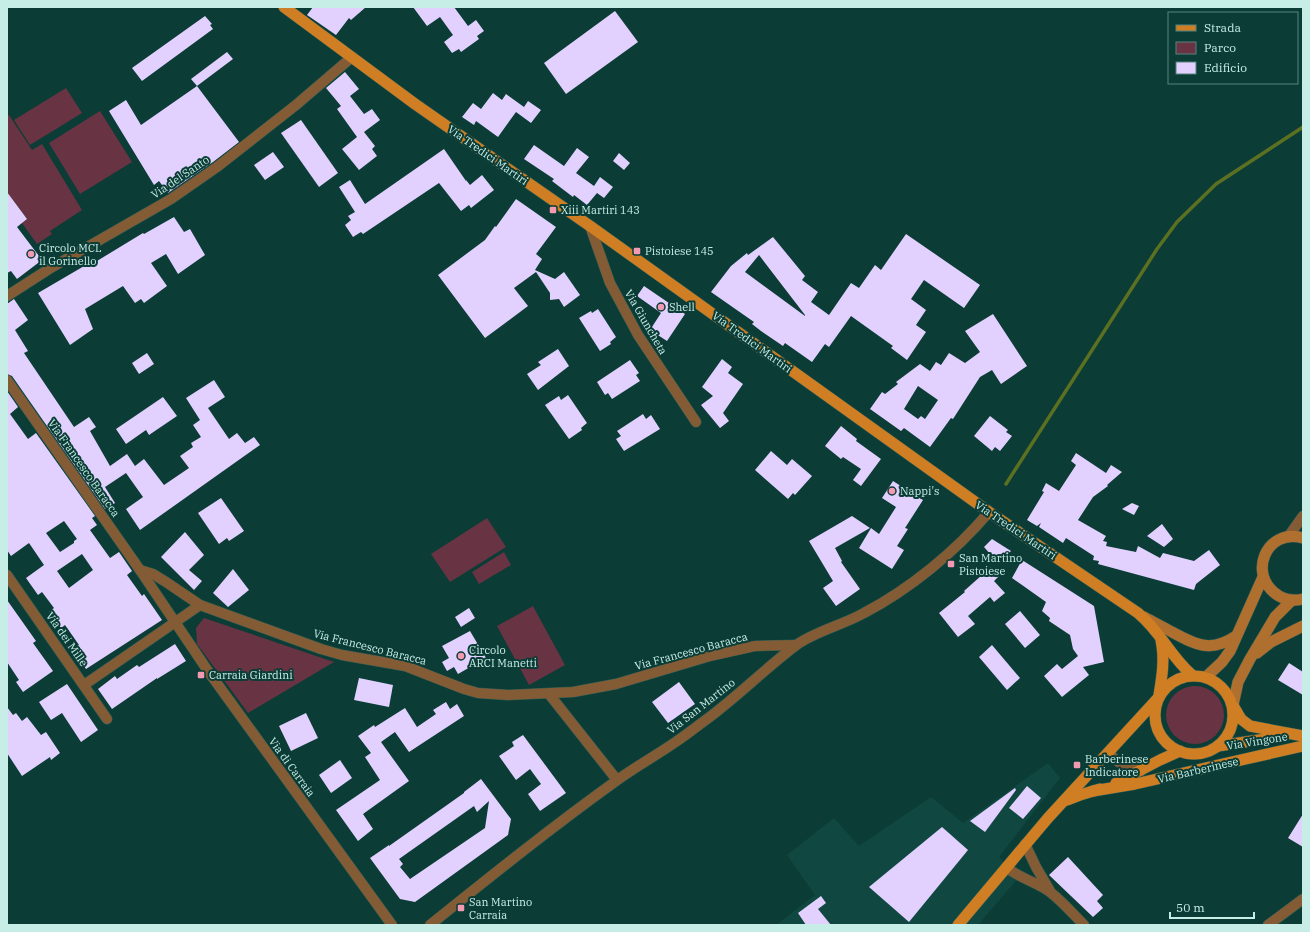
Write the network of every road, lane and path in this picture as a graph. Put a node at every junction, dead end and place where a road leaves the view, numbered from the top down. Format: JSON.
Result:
{"nodes":[{"id":1,"x":284,"y":7,"type":"edge"},
{"id":2,"x":352,"y":57,"type":"junction"},
{"id":3,"x":590,"y":226,"type":"junction"},
{"id":4,"x":7,"y":296,"type":"edge"},
{"id":5,"x":7,"y":380,"type":"edge"},
{"id":6,"x":696,"y":422,"type":"dead end"},
{"id":7,"x":989,"y":512,"type":"junction"},
{"id":8,"x":1303,"y":516,"type":"edge"},
{"id":9,"x":1288,"y":537,"type":"junction"},
{"id":10,"x":1303,"y":538,"type":"edge"},
{"id":11,"x":140,"y":570,"type":"junction"},
{"id":12,"x":7,"y":575,"type":"edge"},
{"id":13,"x":1263,"y":577,"type":"junction"},
{"id":14,"x":1298,"y":599,"type":"edge"},
{"id":15,"x":200,"y":605,"type":"junction"},
{"id":16,"x":1143,"y":617,"type":"junction"},
{"id":17,"x":176,"y":622,"type":"junction"},
{"id":18,"x":1303,"y":626,"type":"edge"},
{"id":19,"x":1160,"y":636,"type":"junction"},
{"id":20,"x":1236,"y":636,"type":"junction"},
{"id":21,"x":796,"y":645,"type":"junction"},
{"id":22,"x":1250,"y":658,"type":"junction"},
{"id":23,"x":1192,"y":675,"type":"junction"},
{"id":24,"x":1206,"y":677,"type":"junction"},
{"id":25,"x":84,"y":685,"type":"junction"},
{"id":26,"x":550,"y":694,"type":"junction"},
{"id":27,"x":1159,"y":697,"type":"junction"},
{"id":28,"x":1233,"y":705,"type":"junction"},
{"id":29,"x":107,"y":718,"type":"dead end"},
{"id":30,"x":1299,"y":735,"type":"edge"},
{"id":31,"x":1218,"y":746,"type":"junction"},
{"id":32,"x":1303,"y":746,"type":"edge"},
{"id":33,"x":1180,"y":752,"type":"junction"},
{"id":34,"x":1109,"y":753,"type":"junction"},
{"id":35,"x":1141,"y":771,"type":"junction"},
{"id":36,"x":617,"y":780,"type":"junction"},
{"id":37,"x":1093,"y":791,"type":"junction"},
{"id":38,"x":1060,"y":805,"type":"junction"},
{"id":39,"x":1025,"y":844,"type":"junction"},
{"id":40,"x":1006,"y":867,"type":"junction"},
{"id":41,"x":1051,"y":893,"type":"junction"},
{"id":42,"x":1303,"y":899,"type":"edge"},
{"id":43,"x":392,"y":925,"type":"edge"},
{"id":44,"x":430,"y":925,"type":"edge"},
{"id":45,"x":958,"y":925,"type":"edge"},
{"id":46,"x":1084,"y":925,"type":"edge"},
{"id":47,"x":1268,"y":925,"type":"edge"}],
"edges":[{"from":1,"to":2,"type":"main road","name":"Via Tredici Martiri"},
{"from":2,"to":3,"type":"main road","name":"Via Tredici Martiri"},
{"from":2,"to":4,"type":"street","name":"Via del Santo"},
{"from":3,"to":6,"type":"street","name":"Via Giuncheta"},
{"from":3,"to":7,"type":"main road","name":"Via Tredici Martiri"},
{"from":5,"to":11,"type":"street","name":"Via Francesco Baracca"},
{"from":7,"to":16,"type":"main road","name":"Via Tredici Martiri"},
{"from":7,"to":21,"type":"street","name":"Via San Martino"},
{"from":8,"to":9,"type":"street"},
{"from":9,"to":10,"type":"main road"},
{"from":9,"to":13,"type":"main road"},
{"from":11,"to":15,"type":"street","name":"Via Francesco Baracca"},
{"from":11,"to":17,"type":"street","name":"Via Francesco Baracca"},
{"from":12,"to":25,"type":"street","name":"Via dei Mille"},
{"from":13,"to":14,"type":"main road"},
{"from":13,"to":20,"type":"main road"},
{"from":14,"to":22,"type":"main road"},
{"from":15,"to":17,"type":"street"},
{"from":15,"to":26,"type":"street","name":"Via Francesco Baracca"},
{"from":16,"to":19,"type":"main road","name":"Via Tredici Martiri"},
{"from":16,"to":20,"type":"main road"},
{"from":17,"to":25,"type":"street"},
{"from":17,"to":43,"type":"street","name":"Via di Carraia"},
{"from":18,"to":22,"type":"main road"},
{"from":19,"to":23,"type":"main road","name":"Via Tredici Martiri"},
{"from":19,"to":27,"type":"main road"},
{"from":20,"to":24,"type":"main road"},
{"from":21,"to":26,"type":"street","name":"Via Francesco Baracca"},
{"from":21,"to":36,"type":"street","name":"Via San Martino"},
{"from":22,"to":28,"type":"main road"},
{"from":23,"to":24,"type":"main road"},
{"from":23,"to":27,"type":"main road"},
{"from":24,"to":28,"type":"main road"},
{"from":25,"to":29,"type":"street","name":"Via dei Mille"},
{"from":26,"to":36,"type":"street"},
{"from":27,"to":33,"type":"main road"},
{"from":27,"to":34,"type":"main road","name":"Via Barberinese"},
{"from":28,"to":30,"type":"main road","name":"Via Vingone"},
{"from":28,"to":31,"type":"main road"},
{"from":30,"to":31,"type":"main road","name":"Via Vingone"},
{"from":31,"to":33,"type":"main road"},
{"from":32,"to":37,"type":"main road","name":"Via Barberinese"},
{"from":33,"to":35,"type":"main road","name":"Via Barberinese"},
{"from":34,"to":35,"type":"street","name":"Via Barberinese"},
{"from":34,"to":38,"type":"main road","name":"Via Barberinese"},
{"from":35,"to":37,"type":"main road","name":"Via Barberinese"},
{"from":36,"to":44,"type":"street","name":"Via San Martino"},
{"from":37,"to":38,"type":"main road","name":"Via Barberinese"},
{"from":38,"to":39,"type":"main road","name":"Via Barberinese"},
{"from":39,"to":40,"type":"main road","name":"Via Barberinese"},
{"from":39,"to":41,"type":"street"},
{"from":40,"to":41,"type":"street"},
{"from":40,"to":45,"type":"main road","name":"Via Barberinese"},
{"from":41,"to":46,"type":"street"},
{"from":42,"to":47,"type":"street"}]}
